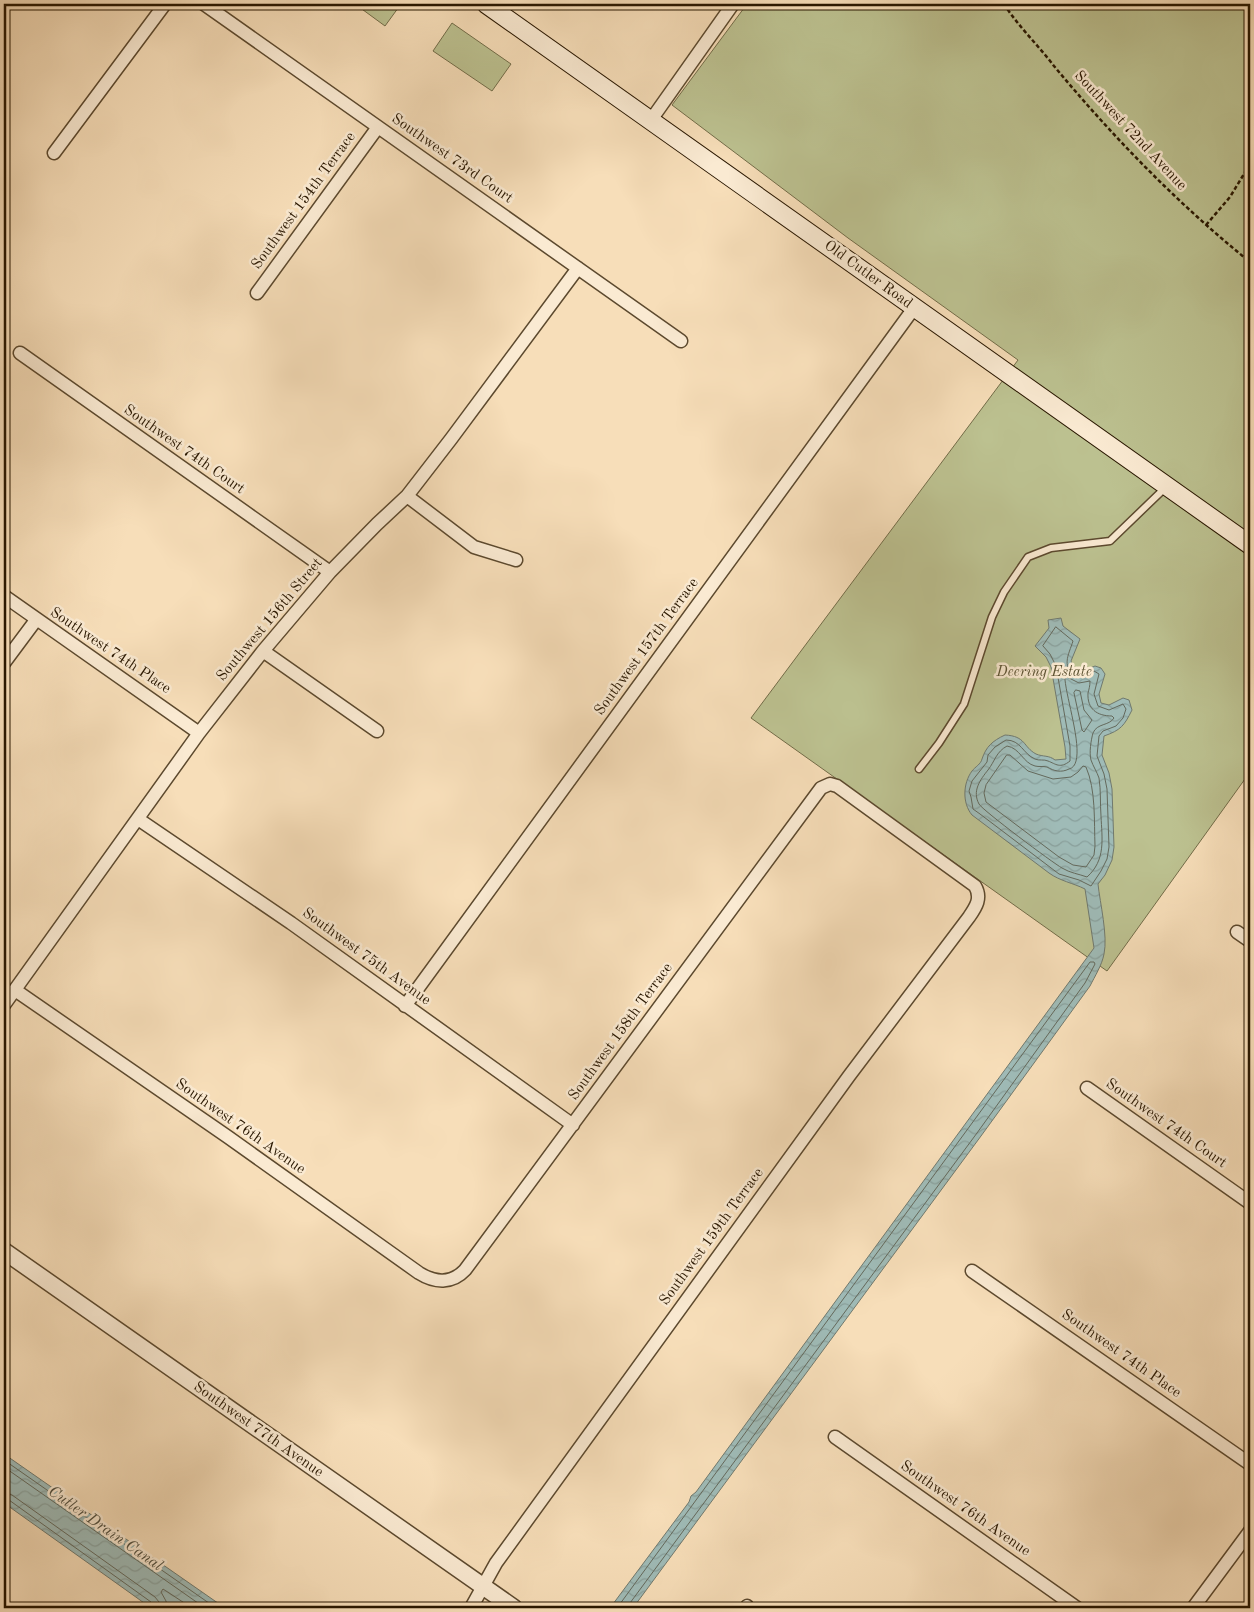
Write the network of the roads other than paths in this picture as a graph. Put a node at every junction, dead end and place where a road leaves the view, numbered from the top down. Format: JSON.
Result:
{"nodes":[{"id":1,"x":165,"y":4,"type":"edge"},
{"id":2,"x":204,"y":4,"type":"edge"},
{"id":3,"x":486,"y":4,"type":"edge"},
{"id":4,"x":733,"y":4,"type":"edge"},
{"id":5,"x":651,"y":120,"type":"junction"},
{"id":6,"x":378,"y":127,"type":"junction"},
{"id":7,"x":54,"y":153,"type":"dead end"},
{"id":8,"x":578,"y":268,"type":"junction"},
{"id":9,"x":257,"y":293,"type":"dead end"},
{"id":10,"x":914,"y":308,"type":"junction"},
{"id":11,"x":681,"y":341,"type":"dead end"},
{"id":12,"x":20,"y":354,"type":"dead end"},
{"id":13,"x":1167,"y":486,"type":"junction"},
{"id":14,"x":406,"y":496,"type":"junction"},
{"id":15,"x":1250,"y":545,"type":"edge"},
{"id":16,"x":516,"y":560,"type":"dead end"},
{"id":17,"x":330,"y":572,"type":"junction"},
{"id":18,"x":4,"y":596,"type":"edge"},
{"id":19,"x":36,"y":620,"type":"junction"},
{"id":20,"x":263,"y":651,"type":"junction"},
{"id":21,"x":4,"y":663,"type":"edge"},
{"id":22,"x":377,"y":731,"type":"dead end"},
{"id":23,"x":199,"y":733,"type":"junction"},
{"id":24,"x":919,"y":769,"type":"dead end"},
{"id":25,"x":138,"y":819,"type":"junction"},
{"id":26,"x":975,"y":886,"type":"joint"},
{"id":27,"x":1237,"y":932,"type":"dead end"},
{"id":28,"x":1250,"y":942,"type":"edge"},
{"id":29,"x":15,"y":990,"type":"junction"},
{"id":30,"x":4,"y":1005,"type":"edge"},
{"id":31,"x":405,"y":1006,"type":"junction"},
{"id":32,"x":1087,"y":1088,"type":"dead end"},
{"id":33,"x":573,"y":1125,"type":"junction"},
{"id":34,"x":1250,"y":1203,"type":"edge"},
{"id":35,"x":4,"y":1251,"type":"edge"},
{"id":36,"x":972,"y":1271,"type":"dead end"},
{"id":37,"x":449,"y":1281,"type":"joint"},
{"id":38,"x":835,"y":1437,"type":"dead end"},
{"id":39,"x":1250,"y":1464,"type":"edge"},
{"id":40,"x":1250,"y":1531,"type":"edge"},
{"id":41,"x":482,"y":1586,"type":"junction"},
{"id":42,"x":471,"y":1608,"type":"edge"},
{"id":43,"x":514,"y":1608,"type":"edge"},
{"id":44,"x":1077,"y":1608,"type":"edge"},
{"id":45,"x":1193,"y":1608,"type":"edge"}],
"edges":[{"from":1,"to":7,"type":"street"},
{"from":2,"to":6,"type":"street","name":"Southwest 73rd Court"},
{"from":3,"to":5,"type":"main road","name":"Old Cutler Road"},
{"from":4,"to":5,"type":"street"},
{"from":5,"to":10,"type":"main road","name":"Old Cutler Road"},
{"from":6,"to":8,"type":"street","name":"Southwest 73rd Court"},
{"from":6,"to":9,"type":"street","name":"Southwest 154th Terrace"},
{"from":8,"to":11,"type":"street","name":"Southwest 73rd Court"},
{"from":8,"to":14,"type":"street","name":"Southwest 156th Street"},
{"from":10,"to":13,"type":"main road","name":"Old Cutler Road"},
{"from":10,"to":31,"type":"street","name":"Southwest 157th Terrace"},
{"from":12,"to":17,"type":"street","name":"Southwest 74th Court"},
{"from":13,"to":15,"type":"main road","name":"Old Cutler Road"},
{"from":13,"to":24,"type":"lane"},
{"from":14,"to":16,"type":"street"},
{"from":14,"to":17,"type":"street","name":"Southwest 156th Street"},
{"from":17,"to":20,"type":"street","name":"Southwest 156th Street"},
{"from":18,"to":19,"type":"street","name":"Southwest 74th Place"},
{"from":19,"to":21,"type":"street"},
{"from":19,"to":23,"type":"street","name":"Southwest 74th Place"},
{"from":20,"to":22,"type":"street"},
{"from":20,"to":23,"type":"street","name":"Southwest 156th Street"},
{"from":23,"to":25,"type":"street","name":"Southwest 156th Street"},
{"from":25,"to":29,"type":"street","name":"Southwest 156th Street"},
{"from":25,"to":31,"type":"street","name":"Southwest 75th Avenue"},
{"from":26,"to":33,"type":"street","name":"Southwest 158th Terrace"},
{"from":26,"to":41,"type":"street","name":"Southwest 159th Terrace"},
{"from":27,"to":28,"type":"street"},
{"from":29,"to":30,"type":"street","name":"Southwest 156th Street"},
{"from":29,"to":37,"type":"street","name":"Southwest 76th Avenue"},
{"from":31,"to":33,"type":"street","name":"Southwest 75th Avenue"},
{"from":32,"to":34,"type":"street","name":"Southwest 74th Court"},
{"from":33,"to":37,"type":"street","name":"Southwest 158th Terrace"},
{"from":35,"to":41,"type":"street","name":"Southwest 77th Avenue"},
{"from":36,"to":39,"type":"street","name":"Southwest 74th Place"},
{"from":38,"to":44,"type":"street","name":"Southwest 76th Avenue"},
{"from":40,"to":45,"type":"street"},
{"from":41,"to":42,"type":"street","name":"Southwest 159th Terrace"},
{"from":41,"to":43,"type":"street","name":"Southwest 77th Avenue"}]}
